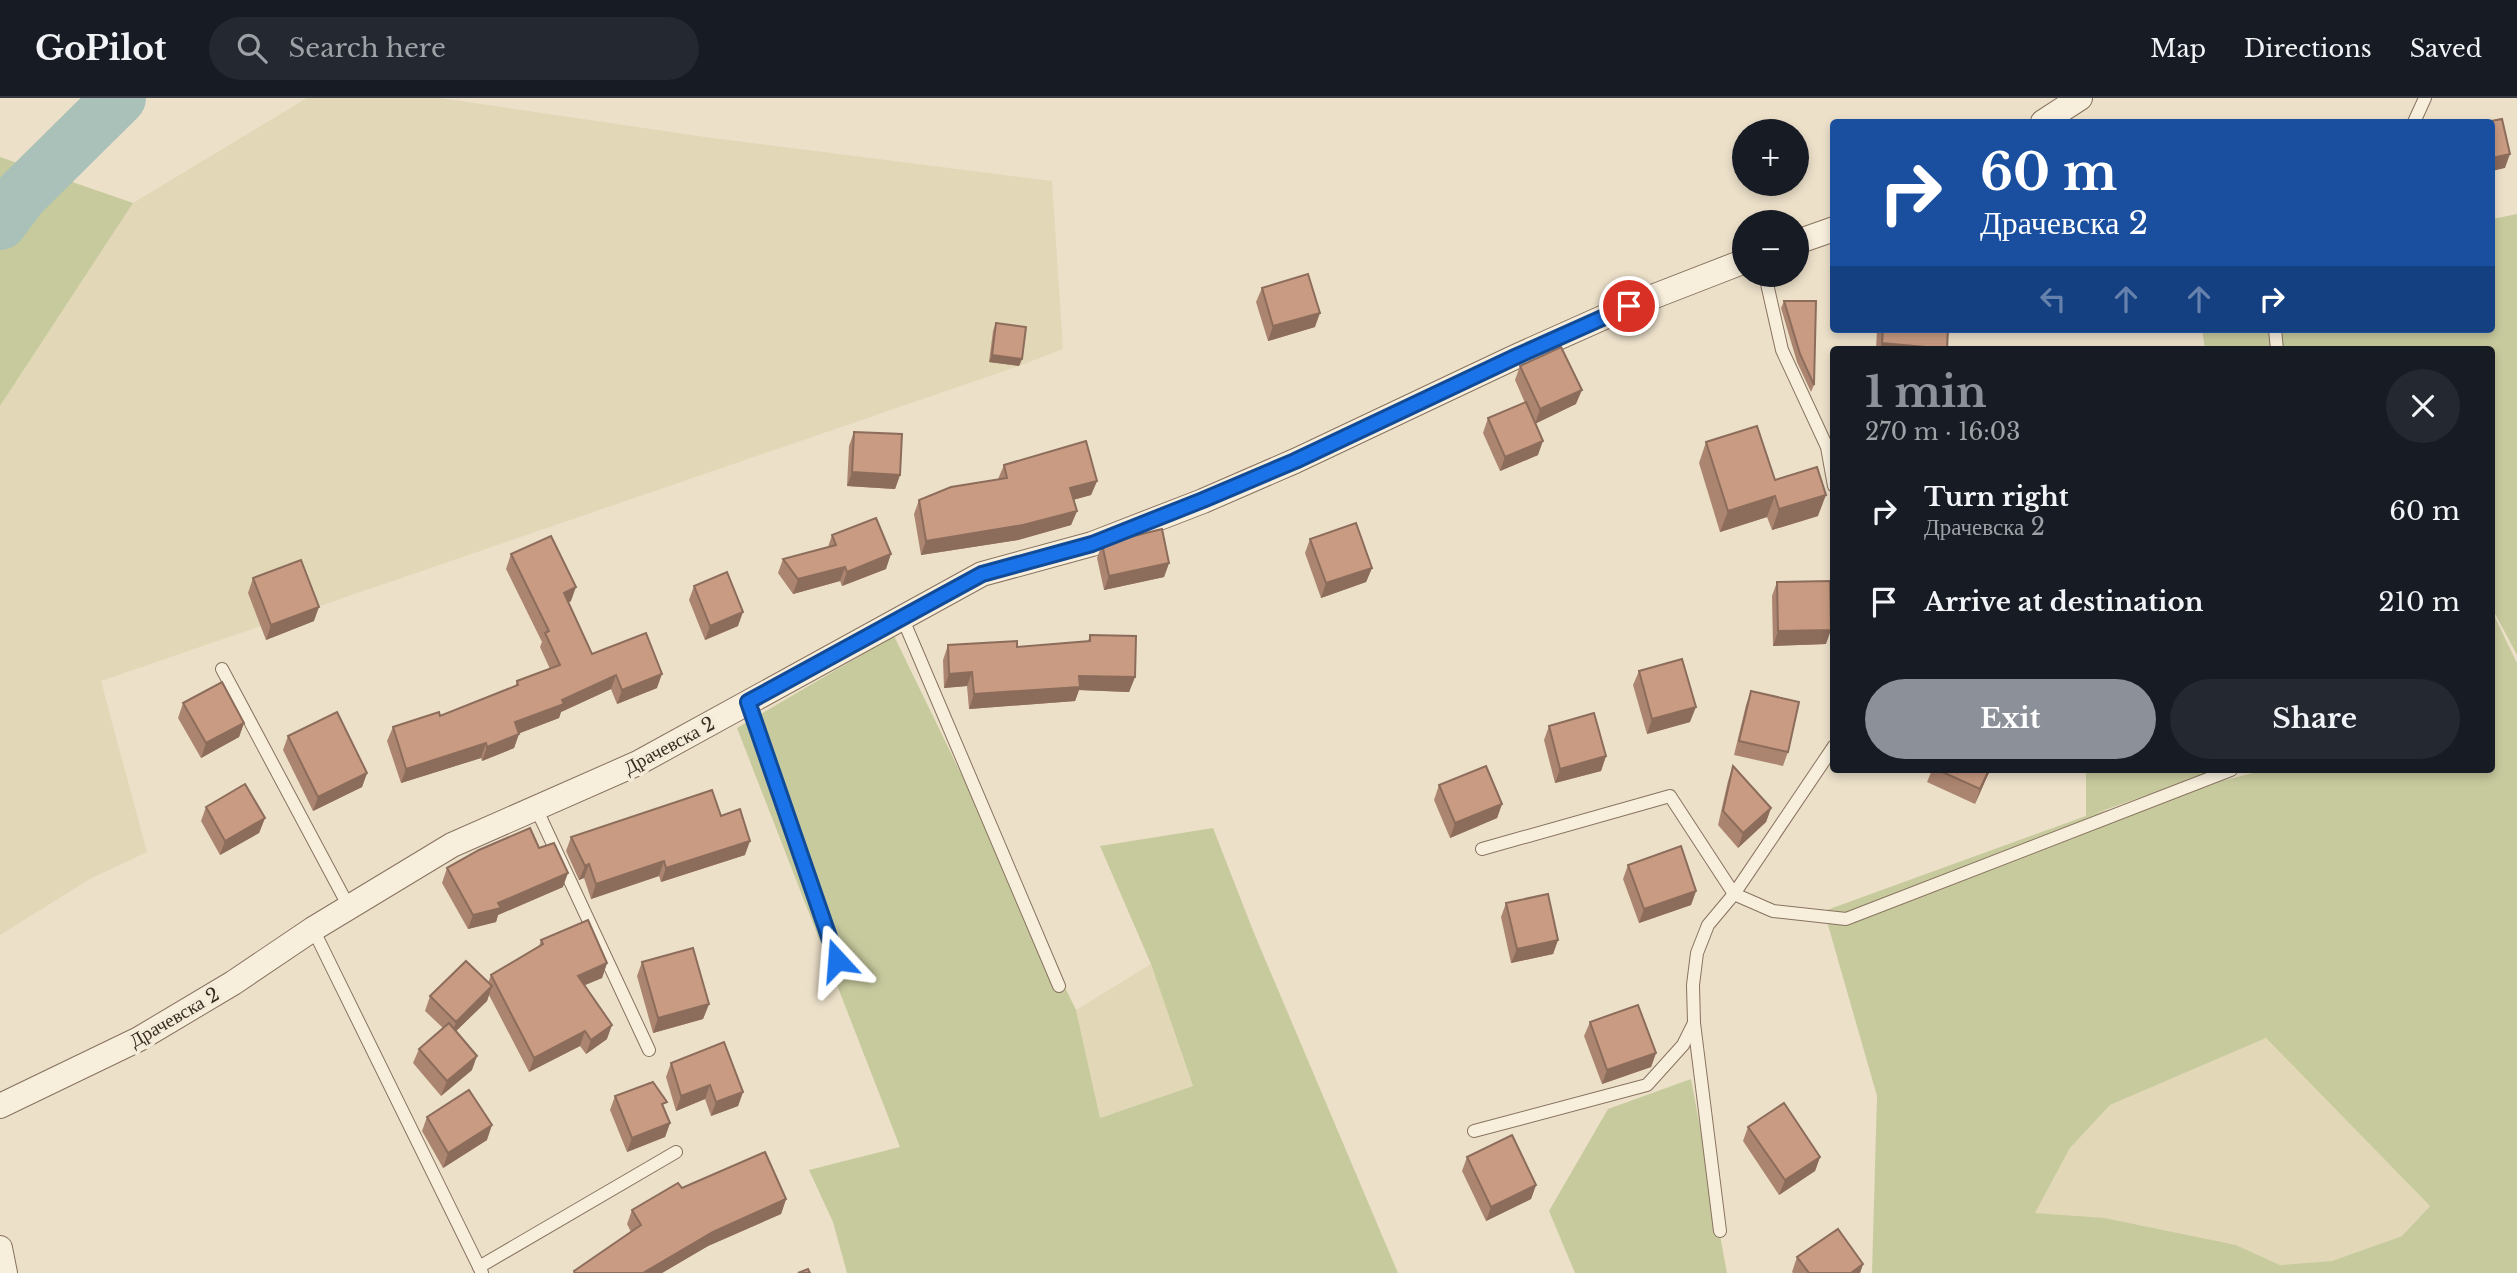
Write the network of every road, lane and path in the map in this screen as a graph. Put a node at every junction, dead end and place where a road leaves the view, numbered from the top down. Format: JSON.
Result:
{"nodes":[{"id":1,"x":2080,"y":98,"type":"edge"},
{"id":2,"x":2425,"y":98,"type":"edge"},
{"id":3,"x":2048,"y":119,"type":"edge"},
{"id":4,"x":2415,"y":119,"type":"edge"},
{"id":5,"x":1830,"y":230,"type":"edge"},
{"id":6,"x":1809,"y":238,"type":"edge"},
{"id":7,"x":1732,"y":266,"type":"edge"},
{"id":8,"x":1768,"y":287,"type":"edge"},
{"id":9,"x":1830,"y":464,"type":"edge"},
{"id":10,"x":902,"y":617,"type":"junction"},
{"id":11,"x":222,"y":669,"type":"dead end"},
{"id":12,"x":748,"y":702,"type":"junction"},
{"id":13,"x":1830,"y":752,"type":"edge"},
{"id":14,"x":2223,"y":773,"type":"edge"},
{"id":15,"x":536,"y":808,"type":"junction"},
{"id":16,"x":1482,"y":849,"type":"dead end"},
{"id":17,"x":1734,"y":894,"type":"junction"},
{"id":18,"x":349,"y":907,"type":"junction"},
{"id":19,"x":313,"y":929,"type":"junction"},
{"id":20,"x":837,"y":960,"type":"dead end"},
{"id":21,"x":1059,"y":986,"type":"dead end"},
{"id":22,"x":1694,"y":1023,"type":"junction"},
{"id":23,"x":649,"y":1050,"type":"dead end"},
{"id":24,"x":0,"y":1106,"type":"edge"},
{"id":25,"x":1474,"y":1131,"type":"dead end"},
{"id":26,"x":676,"y":1152,"type":"dead end"},
{"id":27,"x":1720,"y":1231,"type":"dead end"},
{"id":28,"x":0,"y":1248,"type":"edge"},
{"id":29,"x":480,"y":1270,"type":"edge"},
{"id":30,"x":5,"y":1273,"type":"edge"}],
"edges":[{"from":1,"to":3,"type":"street"},
{"from":2,"to":4,"type":"lane"},
{"from":5,"to":6,"type":"street"},
{"from":7,"to":10,"type":"street","name":"Драчевска 2"},
{"from":8,"to":9,"type":"lane"},
{"from":10,"to":12,"type":"street","name":"Драчевска 2"},
{"from":10,"to":21,"type":"lane"},
{"from":11,"to":18,"type":"lane"},
{"from":12,"to":15,"type":"street","name":"Драчевска 2"},
{"from":12,"to":20,"type":"lane"},
{"from":13,"to":17,"type":"lane"},
{"from":14,"to":17,"type":"lane"},
{"from":15,"to":18,"type":"street","name":"Драчевска 2"},
{"from":15,"to":23,"type":"lane"},
{"from":16,"to":17,"type":"lane"},
{"from":17,"to":22,"type":"lane"},
{"from":18,"to":19,"type":"street","name":"Драчевска 2"},
{"from":19,"to":24,"type":"street","name":"Драчевска 2"},
{"from":19,"to":29,"type":"lane"},
{"from":22,"to":25,"type":"lane"},
{"from":22,"to":27,"type":"lane"},
{"from":26,"to":29,"type":"lane"},
{"from":28,"to":30,"type":"street"}]}
